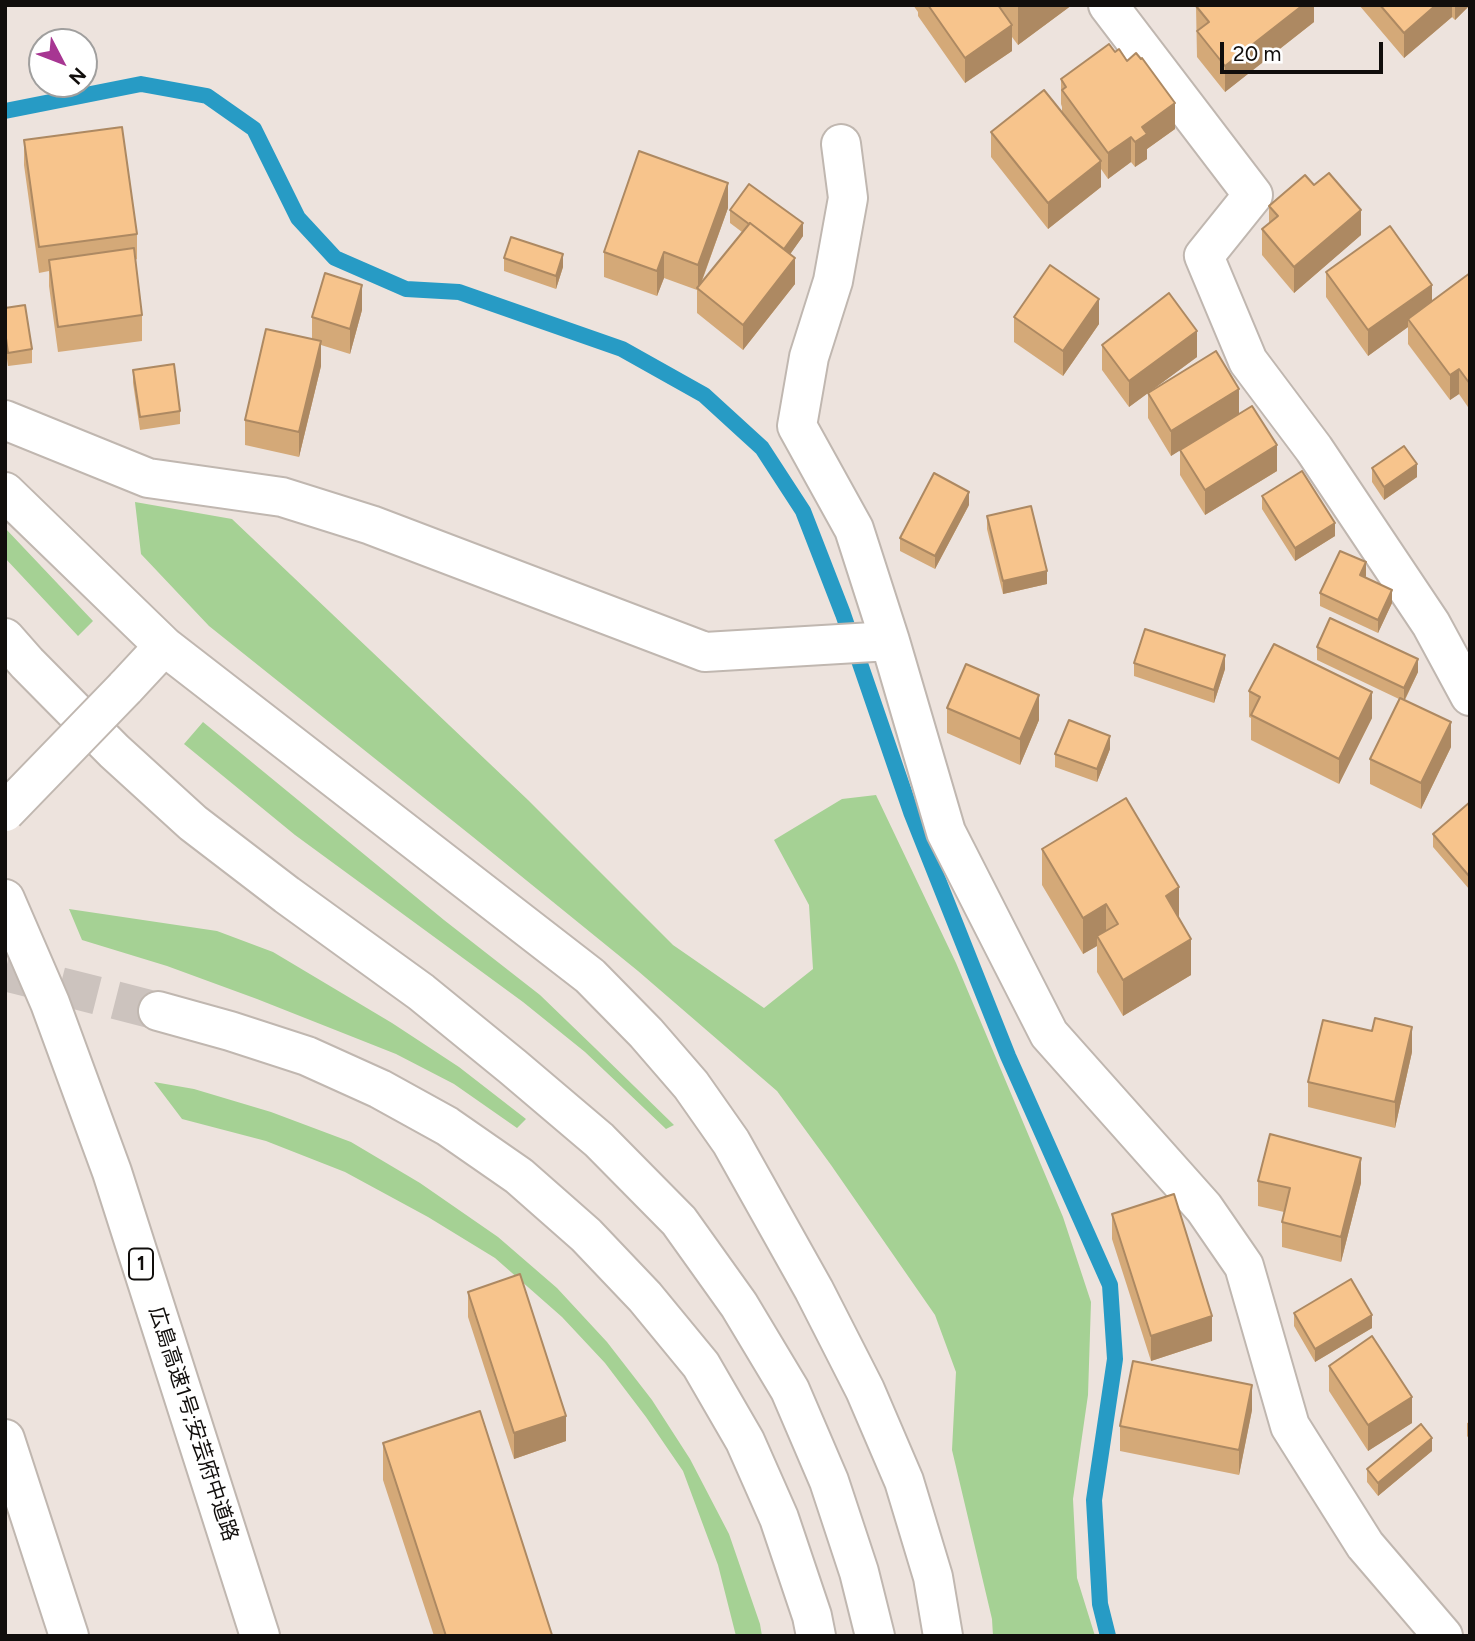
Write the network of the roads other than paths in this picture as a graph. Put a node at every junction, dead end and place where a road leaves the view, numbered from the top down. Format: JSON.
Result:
{"nodes":[{"id":1,"x":1108,"y":5,"type":"edge"},
{"id":2,"x":841,"y":144,"type":"dead end"},
{"id":3,"x":5,"y":420,"type":"edge"},
{"id":4,"x":5,"y":492,"type":"edge"},
{"id":5,"x":5,"y":638,"type":"edge"},
{"id":6,"x":890,"y":641,"type":"junction"},
{"id":7,"x":164,"y":646,"type":"junction"},
{"id":8,"x":1470,"y":696,"type":"edge"},
{"id":9,"x":5,"y":812,"type":"edge"},
{"id":10,"x":5,"y":899,"type":"edge"},
{"id":11,"x":158,"y":1011,"type":"tunnel mouth"},
{"id":12,"x":5,"y":1439,"type":"edge"},
{"id":13,"x":69,"y":1636,"type":"edge"},
{"id":14,"x":260,"y":1636,"type":"edge"},
{"id":15,"x":817,"y":1636,"type":"edge"},
{"id":16,"x":875,"y":1636,"type":"edge"},
{"id":17,"x":943,"y":1636,"type":"edge"},
{"id":18,"x":1443,"y":1636,"type":"edge"}],
"edges":[{"from":1,"to":8,"type":"main road"},
{"from":2,"to":6,"type":"main road"},
{"from":3,"to":6,"type":"main road"},
{"from":4,"to":7,"type":"main road"},
{"from":5,"to":16,"type":"main road"},
{"from":6,"to":18,"type":"main road"},
{"from":7,"to":9,"type":"main road","bridge":true},
{"from":7,"to":17,"type":"main road"},
{"from":10,"to":14,"type":"main road","name":"広島高速1号;安芸府中道路","number":"1"},
{"from":11,"to":15,"type":"main road"},
{"from":12,"to":13,"type":"main road"}]}
